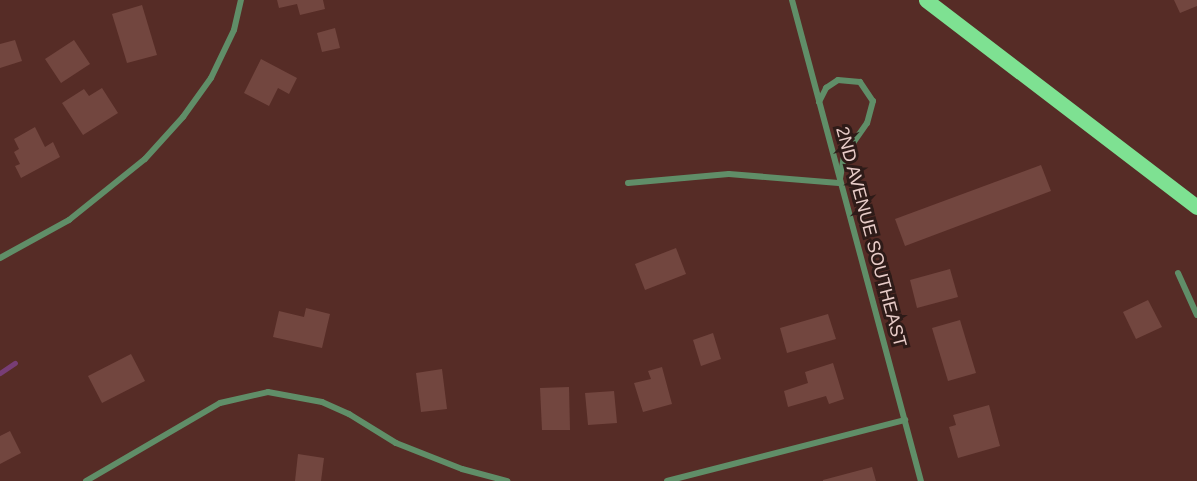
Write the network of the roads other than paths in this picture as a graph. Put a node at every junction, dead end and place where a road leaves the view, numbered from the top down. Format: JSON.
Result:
{"nodes":[{"id":1,"x":241,"y":0,"type":"edge"},
{"id":2,"x":792,"y":0,"type":"edge"},
{"id":3,"x":926,"y":0,"type":"edge"},
{"id":4,"x":819,"y":102,"type":"junction"},
{"id":5,"x":628,"y":183,"type":"dead end"},
{"id":6,"x":839,"y":183,"type":"junction"},
{"id":7,"x":1197,"y":207,"type":"edge"},
{"id":8,"x":0,"y":258,"type":"edge"},
{"id":9,"x":1178,"y":273,"type":"dead end"},
{"id":10,"x":1197,"y":315,"type":"edge"},
{"id":11,"x":905,"y":420,"type":"junction"},
{"id":12,"x":86,"y":481,"type":"edge"},
{"id":13,"x":507,"y":481,"type":"edge"},
{"id":14,"x":667,"y":481,"type":"edge"},
{"id":15,"x":921,"y":481,"type":"edge"}],
"edges":[{"from":1,"to":8,"type":"street"},
{"from":2,"to":4,"type":"street","name":"2ND AVENUE SOUTHEAST"},
{"from":3,"to":7,"type":"main road"},
{"from":4,"to":6,"type":"street","name":"2ND AVENUE SOUTHEAST"},
{"from":4,"to":6,"type":"street"},
{"from":5,"to":6,"type":"street"},
{"from":6,"to":11,"type":"street","name":"2ND AVENUE SOUTHEAST"},
{"from":9,"to":10,"type":"street"},
{"from":11,"to":14,"type":"street"},
{"from":11,"to":15,"type":"street","name":"2ND AVENUE SOUTHEAST"},
{"from":12,"to":13,"type":"street"}]}
